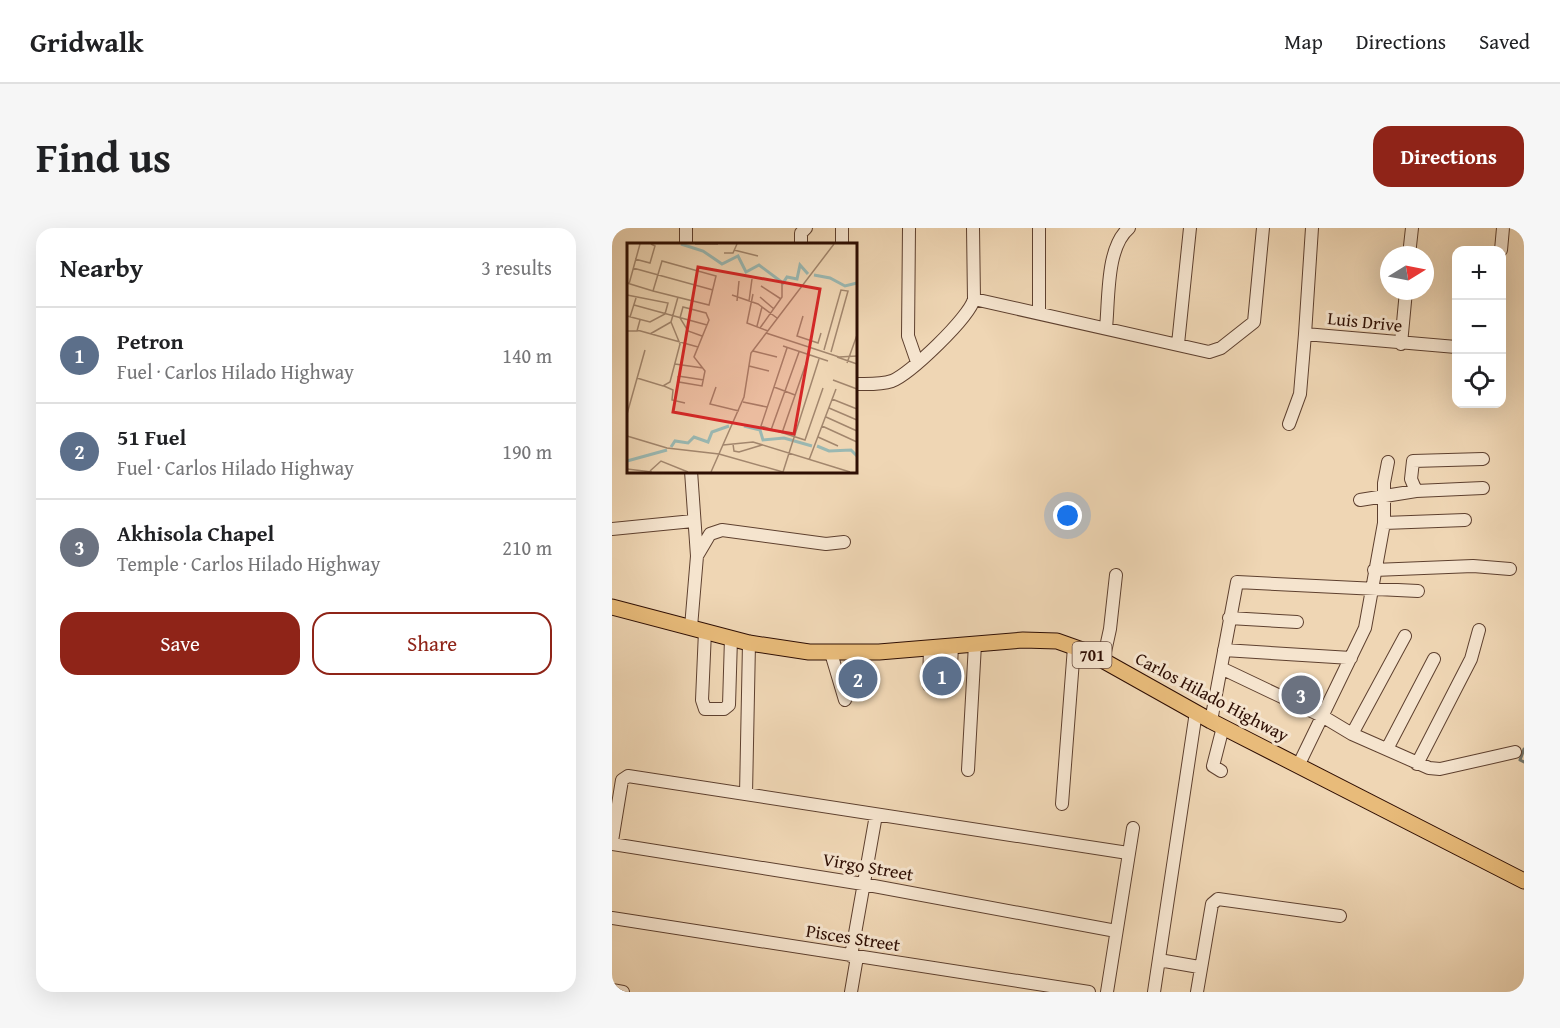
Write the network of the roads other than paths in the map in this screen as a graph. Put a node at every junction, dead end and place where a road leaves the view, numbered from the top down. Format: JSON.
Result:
{"nodes":[{"id":1,"x":806,"y":228,"type":"edge"},
{"id":2,"x":909,"y":228,"type":"edge"},
{"id":3,"x":973,"y":228,"type":"edge"},
{"id":4,"x":1039,"y":228,"type":"edge"},
{"id":5,"x":1129,"y":228,"type":"edge"},
{"id":6,"x":1190,"y":228,"type":"edge"},
{"id":7,"x":1263,"y":228,"type":"edge"},
{"id":8,"x":1312,"y":228,"type":"edge"},
{"id":9,"x":1412,"y":228,"type":"edge"},
{"id":10,"x":1503,"y":228,"type":"edge"},
{"id":11,"x":801,"y":243,"type":"edge"},
{"id":12,"x":1409,"y":246,"type":"edge"},
{"id":13,"x":1501,"y":246,"type":"edge"},
{"id":14,"x":974,"y":299,"type":"junction"},
{"id":15,"x":1405,"y":300,"type":"edge"},
{"id":16,"x":1039,"y":314,"type":"junction"},
{"id":17,"x":1106,"y":328,"type":"junction"},
{"id":18,"x":1305,"y":334,"type":"junction"},
{"id":19,"x":1178,"y":344,"type":"junction"},
{"id":20,"x":1401,"y":344,"type":"junction"},
{"id":21,"x":1452,"y":347,"type":"edge"},
{"id":22,"x":917,"y":362,"type":"junction"},
{"id":23,"x":856,"y":384,"type":"edge"},
{"id":24,"x":1289,"y":424,"type":"dead end"},
{"id":25,"x":1483,"y":459,"type":"dead end"},
{"id":26,"x":1388,"y":462,"type":"dead end"},
{"id":27,"x":691,"y":472,"type":"edge"},
{"id":28,"x":1483,"y":488,"type":"dead end"},
{"id":29,"x":1416,"y":491,"type":"junction"},
{"id":30,"x":1386,"y":498,"type":"junction"},
{"id":31,"x":1360,"y":500,"type":"dead end"},
{"id":32,"x":1465,"y":520,"type":"dead end"},
{"id":33,"x":693,"y":521,"type":"junction"},
{"id":34,"x":1384,"y":523,"type":"junction"},
{"id":35,"x":612,"y":530,"type":"edge"},
{"id":36,"x":844,"y":542,"type":"dead end"},
{"id":37,"x":697,"y":556,"type":"junction"},
{"id":38,"x":1510,"y":569,"type":"dead end"},
{"id":39,"x":1374,"y":570,"type":"junction"},
{"id":40,"x":1116,"y":575,"type":"dead end"},
{"id":41,"x":1372,"y":587,"type":"junction"},
{"id":42,"x":1418,"y":591,"type":"dead end"},
{"id":43,"x":612,"y":607,"type":"edge"},
{"id":44,"x":1229,"y":618,"type":"junction"},
{"id":45,"x":1297,"y":622,"type":"dead end"},
{"id":46,"x":698,"y":629,"type":"junction"},
{"id":47,"x":1479,"y":630,"type":"dead end"},
{"id":48,"x":1405,"y":636,"type":"dead end"},
{"id":49,"x":731,"y":638,"type":"junction"},
{"id":50,"x":749,"y":643,"type":"junction"},
{"id":51,"x":975,"y":644,"type":"junction"},
{"id":52,"x":952,"y":646,"type":"junction"},
{"id":53,"x":1074,"y":646,"type":"junction"},
{"id":54,"x":930,"y":648,"type":"junction"},
{"id":55,"x":1224,"y":650,"type":"junction"},
{"id":56,"x":831,"y":653,"type":"junction"},
{"id":57,"x":1351,"y":658,"type":"junction"},
{"id":58,"x":1434,"y":659,"type":"dead end"},
{"id":59,"x":1103,"y":661,"type":"junction"},
{"id":60,"x":1221,"y":668,"type":"junction"},
{"id":61,"x":845,"y":700,"type":"dead end"},
{"id":62,"x":1196,"y":712,"type":"junction"},
{"id":63,"x":1322,"y":716,"type":"junction"},
{"id":64,"x":1217,"y":724,"type":"junction"},
{"id":65,"x":1352,"y":734,"type":"junction"},
{"id":66,"x":1387,"y":749,"type":"junction"},
{"id":67,"x":1515,"y":752,"type":"dead end"},
{"id":68,"x":1299,"y":764,"type":"junction"},
{"id":69,"x":1417,"y":764,"type":"junction"},
{"id":70,"x":968,"y":770,"type":"dead end"},
{"id":71,"x":1221,"y":771,"type":"dead end"},
{"id":72,"x":746,"y":794,"type":"junction"},
{"id":73,"x":1062,"y":804,"type":"dead end"},
{"id":74,"x":876,"y":815,"type":"junction"},
{"id":75,"x":1133,"y":828,"type":"dead end"},
{"id":76,"x":612,"y":842,"type":"edge"},
{"id":77,"x":1128,"y":853,"type":"junction"},
{"id":78,"x":1524,"y":881,"type":"edge"},
{"id":79,"x":863,"y":884,"type":"junction"},
{"id":80,"x":1340,"y":916,"type":"dead end"},
{"id":81,"x":612,"y":918,"type":"edge"},
{"id":82,"x":1116,"y":931,"type":"junction"},
{"id":83,"x":854,"y":957,"type":"junction"},
{"id":84,"x":1159,"y":960,"type":"junction"},
{"id":85,"x":1199,"y":967,"type":"junction"},
{"id":86,"x":612,"y":990,"type":"edge"},
{"id":87,"x":623,"y":992,"type":"edge"},
{"id":88,"x":851,"y":992,"type":"edge"},
{"id":89,"x":1089,"y":992,"type":"edge"},
{"id":90,"x":1107,"y":992,"type":"edge"},
{"id":91,"x":1154,"y":992,"type":"edge"},
{"id":92,"x":1197,"y":992,"type":"edge"}],
"edges":[{"from":1,"to":11,"type":"street"},
{"from":2,"to":22,"type":"street"},
{"from":3,"to":14,"type":"street"},
{"from":4,"to":16,"type":"street"},
{"from":5,"to":17,"type":"street"},
{"from":6,"to":19,"type":"street"},
{"from":7,"to":19,"type":"street"},
{"from":8,"to":18,"type":"street","name":"Luis Drive"},
{"from":9,"to":12,"type":"street"},
{"from":10,"to":13,"type":"street"},
{"from":14,"to":16,"type":"street"},
{"from":14,"to":22,"type":"street"},
{"from":15,"to":20,"type":"street"},
{"from":16,"to":17,"type":"street"},
{"from":17,"to":19,"type":"street"},
{"from":18,"to":20,"type":"street","name":"Luis Drive"},
{"from":18,"to":24,"type":"street"},
{"from":20,"to":21,"type":"street","name":"Luis Drive"},
{"from":22,"to":23,"type":"street"},
{"from":25,"to":29,"type":"street"},
{"from":26,"to":30,"type":"street"},
{"from":27,"to":33,"type":"street"},
{"from":28,"to":29,"type":"street"},
{"from":29,"to":30,"type":"street"},
{"from":30,"to":31,"type":"street"},
{"from":30,"to":34,"type":"street"},
{"from":32,"to":34,"type":"street"},
{"from":33,"to":35,"type":"street"},
{"from":33,"to":37,"type":"street"},
{"from":34,"to":39,"type":"street"},
{"from":36,"to":37,"type":"street"},
{"from":37,"to":46,"type":"street"},
{"from":38,"to":39,"type":"street"},
{"from":39,"to":41,"type":"street"},
{"from":40,"to":59,"type":"street"},
{"from":41,"to":42,"type":"street"},
{"from":41,"to":44,"type":"street"},
{"from":41,"to":57,"type":"street"},
{"from":43,"to":46,"type":"main road","name":"Carlos Hilado Highway","number":"701"},
{"from":44,"to":45,"type":"street"},
{"from":44,"to":55,"type":"street"},
{"from":46,"to":49,"type":"main road","name":"Carlos Hilado Highway","number":"701"},
{"from":46,"to":49,"type":"street"},
{"from":47,"to":69,"type":"street"},
{"from":48,"to":65,"type":"street"},
{"from":49,"to":50,"type":"main road","name":"Carlos Hilado Highway","number":"701"},
{"from":50,"to":56,"type":"main road","name":"Carlos Hilado Highway","number":"701"},
{"from":50,"to":72,"type":"street"},
{"from":51,"to":52,"type":"main road","name":"Carlos Hilado Highway","number":"701"},
{"from":51,"to":53,"type":"main road","name":"Carlos Hilado Highway","number":"701"},
{"from":51,"to":70,"type":"street"},
{"from":52,"to":54,"type":"main road","name":"Carlos Hilado Highway","number":"701"},
{"from":52,"to":54,"type":"street"},
{"from":53,"to":59,"type":"main road","name":"Carlos Hilado Highway","number":"701"},
{"from":53,"to":73,"type":"street"},
{"from":54,"to":56,"type":"main road","name":"Carlos Hilado Highway","number":"701"},
{"from":55,"to":57,"type":"street"},
{"from":55,"to":60,"type":"street"},
{"from":56,"to":61,"type":"street"},
{"from":57,"to":63,"type":"street"},
{"from":58,"to":66,"type":"street"},
{"from":59,"to":62,"type":"main road","name":"Carlos Hilado Highway","number":"701"},
{"from":60,"to":63,"type":"street"},
{"from":60,"to":64,"type":"street"},
{"from":62,"to":64,"type":"main road","name":"Carlos Hilado Highway","number":"701"},
{"from":62,"to":84,"type":"street"},
{"from":63,"to":65,"type":"street"},
{"from":63,"to":68,"type":"street"},
{"from":64,"to":68,"type":"main road","name":"Carlos Hilado Highway","number":"701"},
{"from":64,"to":71,"type":"street"},
{"from":65,"to":66,"type":"street"},
{"from":66,"to":69,"type":"street"},
{"from":67,"to":69,"type":"street"},
{"from":68,"to":78,"type":"main road","name":"Carlos Hilado Highway","number":"701"},
{"from":72,"to":74,"type":"street"},
{"from":72,"to":76,"type":"street"},
{"from":74,"to":77,"type":"street"},
{"from":74,"to":79,"type":"street"},
{"from":75,"to":77,"type":"street"},
{"from":76,"to":79,"type":"street","name":"Virgo Street"},
{"from":77,"to":82,"type":"street"},
{"from":79,"to":82,"type":"street","name":"Virgo Street"},
{"from":79,"to":83,"type":"street"},
{"from":80,"to":85,"type":"street"},
{"from":81,"to":83,"type":"street","name":"Pisces Street"},
{"from":82,"to":90,"type":"street"},
{"from":83,"to":88,"type":"street"},
{"from":83,"to":89,"type":"street","name":"Pisces Street"},
{"from":84,"to":85,"type":"street"},
{"from":84,"to":91,"type":"street"},
{"from":85,"to":92,"type":"street"},
{"from":86,"to":87,"type":"street"}]}
